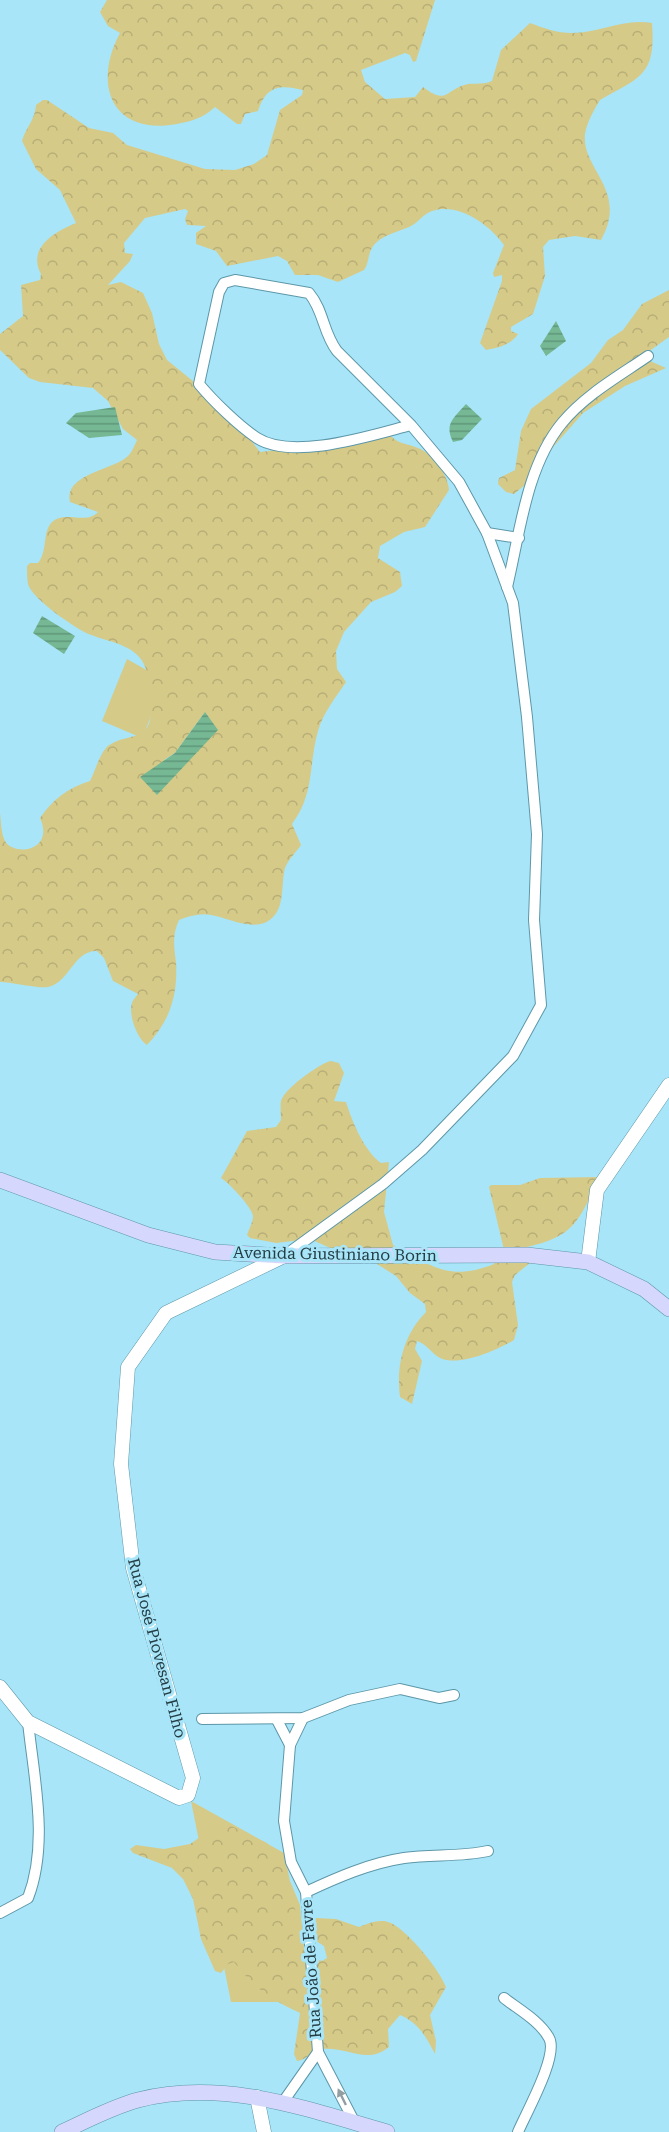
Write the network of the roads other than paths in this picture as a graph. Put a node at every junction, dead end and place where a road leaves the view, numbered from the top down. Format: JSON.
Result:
{"nodes":[{"id":1,"x":648,"y":356,"type":"dead end"},
{"id":2,"x":411,"y":426,"type":"junction"},
{"id":3,"x":487,"y":533,"type":"junction"},
{"id":4,"x":519,"y":537,"type":"junction"},
{"id":5,"x":507,"y":587,"type":"junction"},
{"id":6,"x":669,"y":1085,"type":"edge"},
{"id":7,"x":0,"y":1180,"type":"edge"},
{"id":8,"x":284,"y":1256,"type":"junction"},
{"id":9,"x":588,"y":1262,"type":"junction"},
{"id":10,"x":669,"y":1309,"type":"edge"},
{"id":11,"x":0,"y":1687,"type":"edge"},
{"id":12,"x":454,"y":1695,"type":"dead end"},
{"id":13,"x":303,"y":1718,"type":"junction"},
{"id":14,"x":202,"y":1719,"type":"dead end"},
{"id":15,"x":277,"y":1720,"type":"junction"},
{"id":16,"x":28,"y":1722,"type":"junction"},
{"id":17,"x":290,"y":1745,"type":"junction"},
{"id":18,"x":488,"y":1851,"type":"dead end"},
{"id":19,"x":306,"y":1892,"type":"junction"},
{"id":20,"x":0,"y":1913,"type":"edge"},
{"id":21,"x":504,"y":1998,"type":"dead end"},
{"id":22,"x":318,"y":2052,"type":"junction"},
{"id":23,"x":257,"y":2097,"type":"junction"},
{"id":24,"x":283,"y":2102,"type":"junction"},
{"id":25,"x":355,"y":2123,"type":"junction"},
{"id":26,"x":62,"y":2132,"type":"edge"},
{"id":27,"x":264,"y":2132,"type":"edge"},
{"id":28,"x":387,"y":2132,"type":"edge"},
{"id":29,"x":518,"y":2132,"type":"edge"}],
"edges":[{"from":1,"to":4,"type":"street"},
{"from":2,"to":2,"type":"street"},
{"from":2,"to":3,"type":"street"},
{"from":3,"to":4,"type":"street"},
{"from":3,"to":5,"type":"street"},
{"from":4,"to":5,"type":"street"},
{"from":5,"to":8,"type":"street"},
{"from":6,"to":9,"type":"street"},
{"from":7,"to":8,"type":"main road","name":"Avenida Giustiniano Borin"},
{"from":8,"to":9,"type":"main road","name":"Avenida Giustiniano Borin"},
{"from":8,"to":16,"type":"street","name":"Rua José Piovesan Filho"},
{"from":9,"to":10,"type":"main road","name":"Avenida Giustiniano Borin"},
{"from":11,"to":16,"type":"street","name":"Rua José Piovesan Filho"},
{"from":12,"to":13,"type":"street"},
{"from":13,"to":15,"type":"street"},
{"from":13,"to":17,"type":"street"},
{"from":14,"to":15,"type":"street"},
{"from":15,"to":17,"type":"street"},
{"from":16,"to":20,"type":"street"},
{"from":17,"to":19,"type":"street","name":"Rua João de Favre"},
{"from":18,"to":19,"type":"street"},
{"from":19,"to":22,"type":"street","name":"Rua João de Favre"},
{"from":21,"to":29,"type":"street"},
{"from":22,"to":24,"type":"street"},
{"from":25,"to":22,"type":"street","one_way":true},
{"from":23,"to":24,"type":"main road"},
{"from":23,"to":26,"type":"main road"},
{"from":23,"to":27,"type":"street"},
{"from":24,"to":25,"type":"main road"},
{"from":25,"to":28,"type":"main road"}]}
